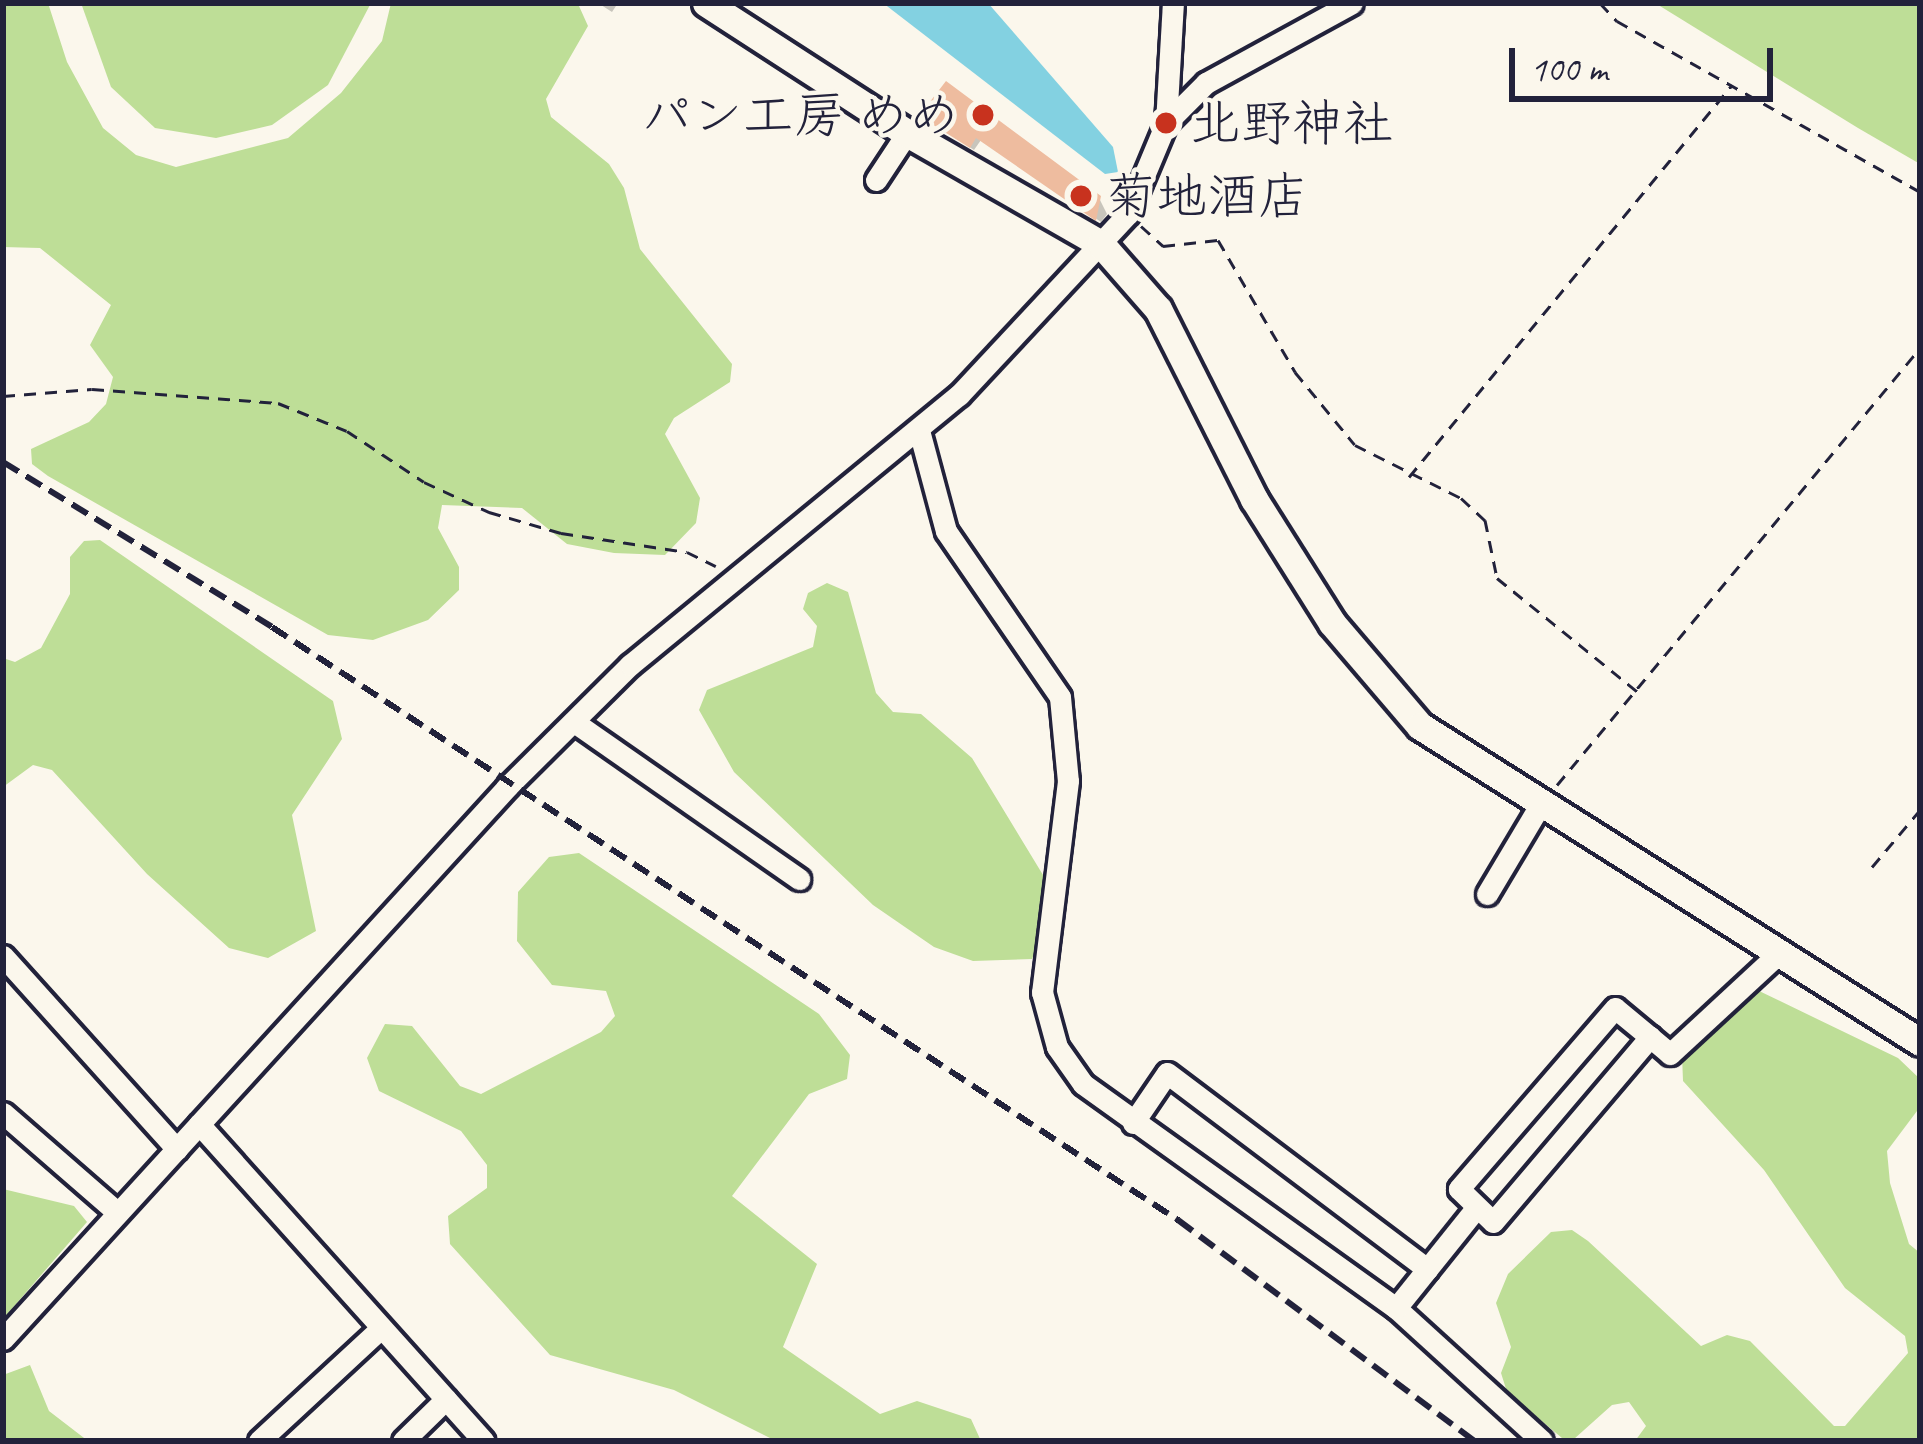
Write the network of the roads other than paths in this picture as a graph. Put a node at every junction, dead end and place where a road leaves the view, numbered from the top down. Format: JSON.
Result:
{"nodes":[{"id":1,"x":706,"y":3,"type":"edge"},
{"id":2,"x":1173,"y":3,"type":"edge"},
{"id":3,"x":1352,"y":3,"type":"edge"},
{"id":4,"x":1166,"y":123,"type":"junction"},
{"id":5,"x":907,"y":133,"type":"junction"},
{"id":6,"x":876,"y":179,"type":"dead end"},
{"id":7,"x":1101,"y":244,"type":"junction"},
{"id":8,"x":920,"y":434,"type":"junction"},
{"id":9,"x":577,"y":724,"type":"junction"},
{"id":10,"x":1540,"y":805,"type":"junction"},
{"id":11,"x":799,"y":878,"type":"dead end"},
{"id":12,"x":1487,"y":894,"type":"dead end"},
{"id":13,"x":1778,"y":954,"type":"junction"},
{"id":14,"x":3,"y":956,"type":"edge"},
{"id":15,"x":1650,"y":1037,"type":"junction"},
{"id":16,"x":1920,"y":1042,"type":"edge"},
{"id":17,"x":3,"y":1113,"type":"edge"},
{"id":18,"x":1133,"y":1123,"type":"junction"},
{"id":19,"x":199,"y":1124,"type":"junction"},
{"id":20,"x":177,"y":1149,"type":"junction"},
{"id":21,"x":1477,"y":1207,"type":"junction"},
{"id":22,"x":118,"y":1213,"type":"junction"},
{"id":23,"x":1426,"y":1269,"type":"junction"},
{"id":24,"x":1396,"y":1308,"type":"junction"},
{"id":25,"x":380,"y":1329,"type":"junction"},
{"id":26,"x":3,"y":1339,"type":"edge"},
{"id":27,"x":446,"y":1399,"type":"junction"},
{"id":28,"x":259,"y":1441,"type":"edge"},
{"id":29,"x":403,"y":1441,"type":"edge"},
{"id":30,"x":483,"y":1441,"type":"edge"},
{"id":31,"x":1542,"y":1441,"type":"edge"}],
"edges":[{"from":1,"to":5,"type":"street"},
{"from":2,"to":4,"type":"street"},
{"from":3,"to":4,"type":"street"},
{"from":4,"to":7,"type":"street"},
{"from":5,"to":6,"type":"street"},
{"from":5,"to":7,"type":"street"},
{"from":7,"to":8,"type":"street"},
{"from":7,"to":10,"type":"street"},
{"from":8,"to":9,"type":"street"},
{"from":8,"to":18,"type":"street"},
{"from":9,"to":11,"type":"street"},
{"from":9,"to":19,"type":"street"},
{"from":10,"to":12,"type":"street"},
{"from":10,"to":13,"type":"street"},
{"from":13,"to":15,"type":"street"},
{"from":13,"to":16,"type":"street"},
{"from":14,"to":20,"type":"street"},
{"from":15,"to":21,"type":"street"},
{"from":15,"to":21,"type":"street"},
{"from":17,"to":22,"type":"street"},
{"from":18,"to":23,"type":"street"},
{"from":18,"to":24,"type":"street"},
{"from":19,"to":20,"type":"street"},
{"from":19,"to":25,"type":"street"},
{"from":20,"to":22,"type":"street"},
{"from":21,"to":23,"type":"street"},
{"from":22,"to":26,"type":"street"},
{"from":23,"to":24,"type":"street"},
{"from":24,"to":31,"type":"street"},
{"from":25,"to":27,"type":"street"},
{"from":25,"to":28,"type":"street"},
{"from":27,"to":29,"type":"street"},
{"from":27,"to":30,"type":"street"}]}
